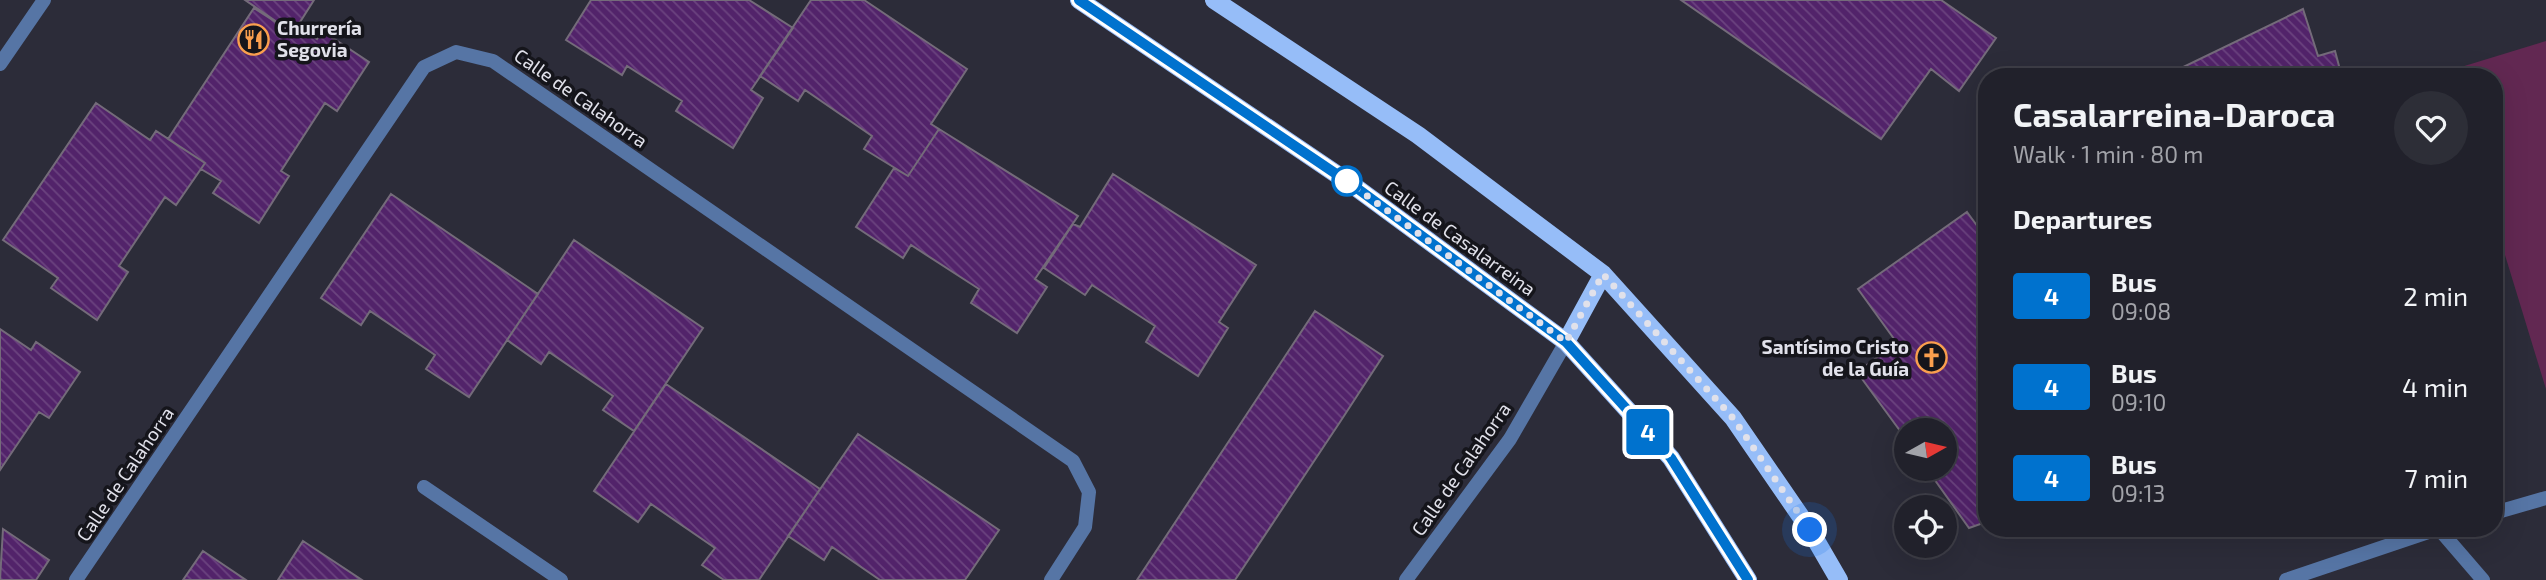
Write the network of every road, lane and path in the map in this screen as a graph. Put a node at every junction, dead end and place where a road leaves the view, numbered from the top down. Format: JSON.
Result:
{"nodes":[{"id":1,"x":44,"y":0,"type":"edge"},
{"id":2,"x":1079,"y":0,"type":"edge"},
{"id":3,"x":1214,"y":0,"type":"edge"},
{"id":4,"x":0,"y":64,"type":"edge"},
{"id":5,"x":1603,"y":274,"type":"junction"},
{"id":6,"x":1566,"y":342,"type":"junction"},
{"id":7,"x":425,"y":487,"type":"dead end"},
{"id":8,"x":2546,"y":498,"type":"edge"},
{"id":9,"x":2503,"y":510,"type":"edge"},
{"id":10,"x":2416,"y":537,"type":"edge"},
{"id":11,"x":2447,"y":537,"type":"edge"},
{"id":12,"x":76,"y":580,"type":"edge"},
{"id":13,"x":561,"y":580,"type":"edge"},
{"id":14,"x":1051,"y":580,"type":"edge"},
{"id":15,"x":1406,"y":580,"type":"edge"},
{"id":16,"x":1748,"y":580,"type":"edge"},
{"id":17,"x":1839,"y":580,"type":"edge"},
{"id":18,"x":2286,"y":580,"type":"edge"},
{"id":19,"x":2483,"y":580,"type":"edge"}],
"edges":[{"from":1,"to":4,"type":"street"},
{"from":2,"to":6,"type":"main road","name":"Calle de Casalarreina"},
{"from":3,"to":5,"type":"main road"},
{"from":5,"to":6,"type":"main road"},
{"from":5,"to":17,"type":"main road"},
{"from":6,"to":15,"type":"street","name":"Calle de Calahorra"},
{"from":6,"to":16,"type":"main road","name":"Calle de Casalarreina"},
{"from":7,"to":13,"type":"street"},
{"from":8,"to":9,"type":"street"},
{"from":10,"to":18,"type":"street"},
{"from":11,"to":19,"type":"street"},
{"from":12,"to":14,"type":"street","name":"Calle de Calahorra"}]}
